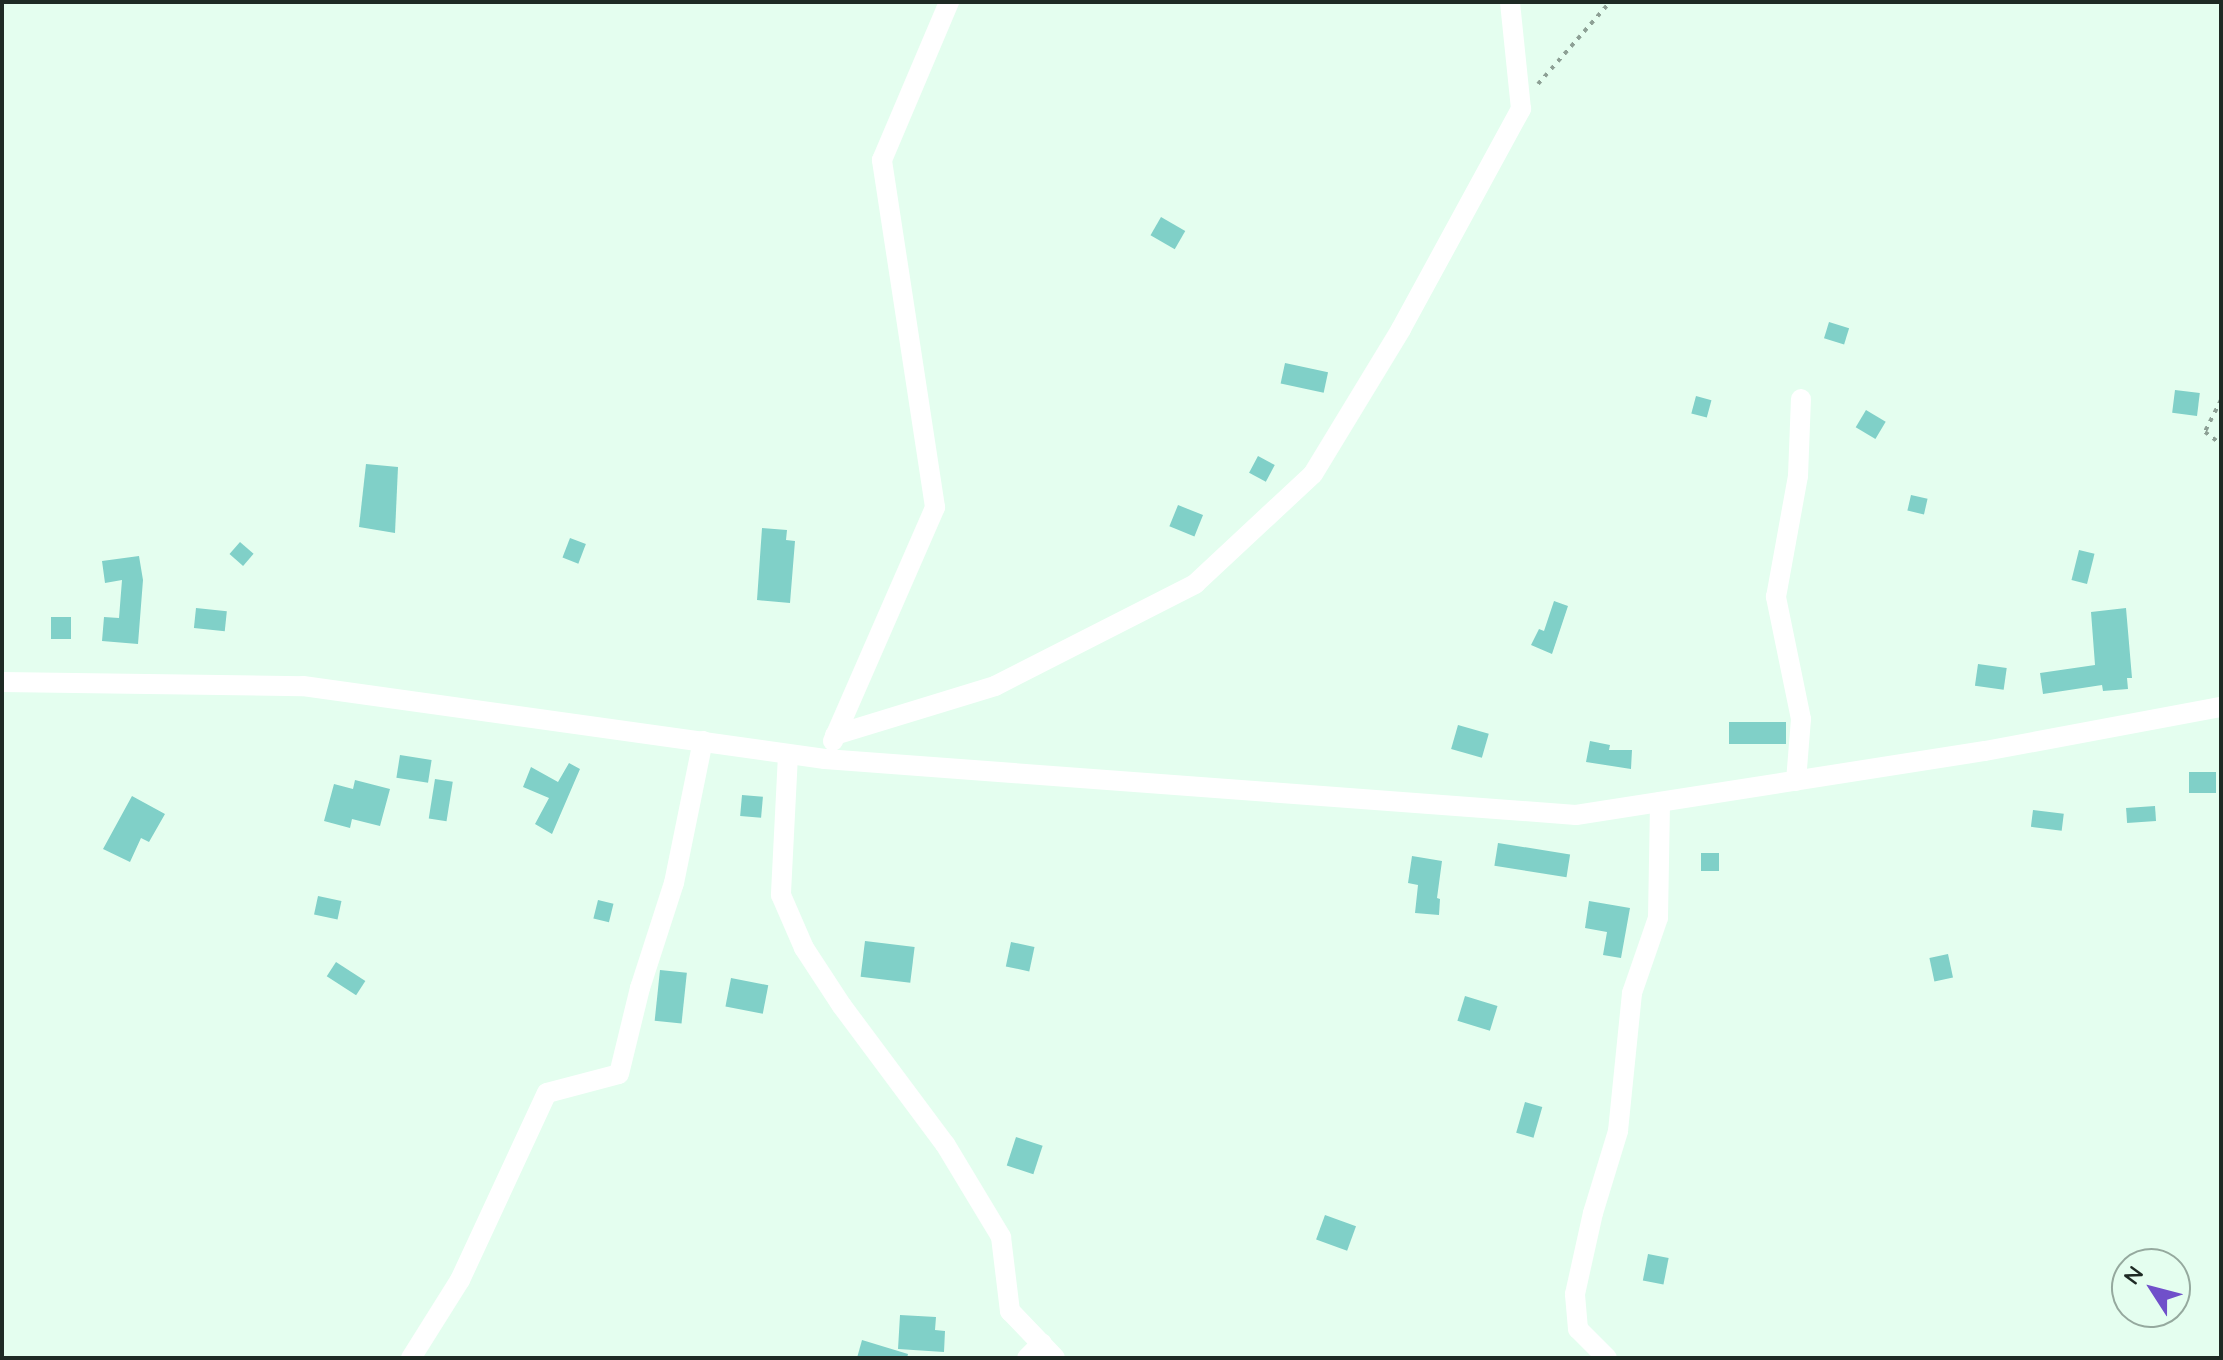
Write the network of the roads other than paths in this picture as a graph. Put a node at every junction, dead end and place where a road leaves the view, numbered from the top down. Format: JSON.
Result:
{"nodes":[{"id":1,"x":949,"y":2,"type":"edge"},
{"id":2,"x":1510,"y":2,"type":"edge"},
{"id":3,"x":1801,"y":399,"type":"dead end"},
{"id":4,"x":2,"y":682,"type":"edge"},
{"id":5,"x":2221,"y":707,"type":"edge"},
{"id":6,"x":835,"y":735,"type":"junction"},
{"id":7,"x":703,"y":741,"type":"junction"},
{"id":8,"x":788,"y":755,"type":"junction"},
{"id":9,"x":825,"y":759,"type":"junction"},
{"id":10,"x":1796,"y":781,"type":"junction"},
{"id":11,"x":1660,"y":802,"type":"junction"},
{"id":12,"x":1041,"y":1353,"type":"edge"},
{"id":13,"x":411,"y":1358,"type":"edge"},
{"id":14,"x":1607,"y":1358,"type":"edge"}],
"edges":[{"from":1,"to":6,"type":"street"},
{"from":2,"to":6,"type":"street"},
{"from":3,"to":10,"type":"street"},
{"from":4,"to":7,"type":"street"},
{"from":5,"to":10,"type":"street"},
{"from":6,"to":9,"type":"street"},
{"from":7,"to":8,"type":"street"},
{"from":7,"to":13,"type":"street"},
{"from":8,"to":9,"type":"street"},
{"from":8,"to":12,"type":"street"},
{"from":9,"to":11,"type":"street"},
{"from":10,"to":11,"type":"street"},
{"from":11,"to":14,"type":"street"}]}
